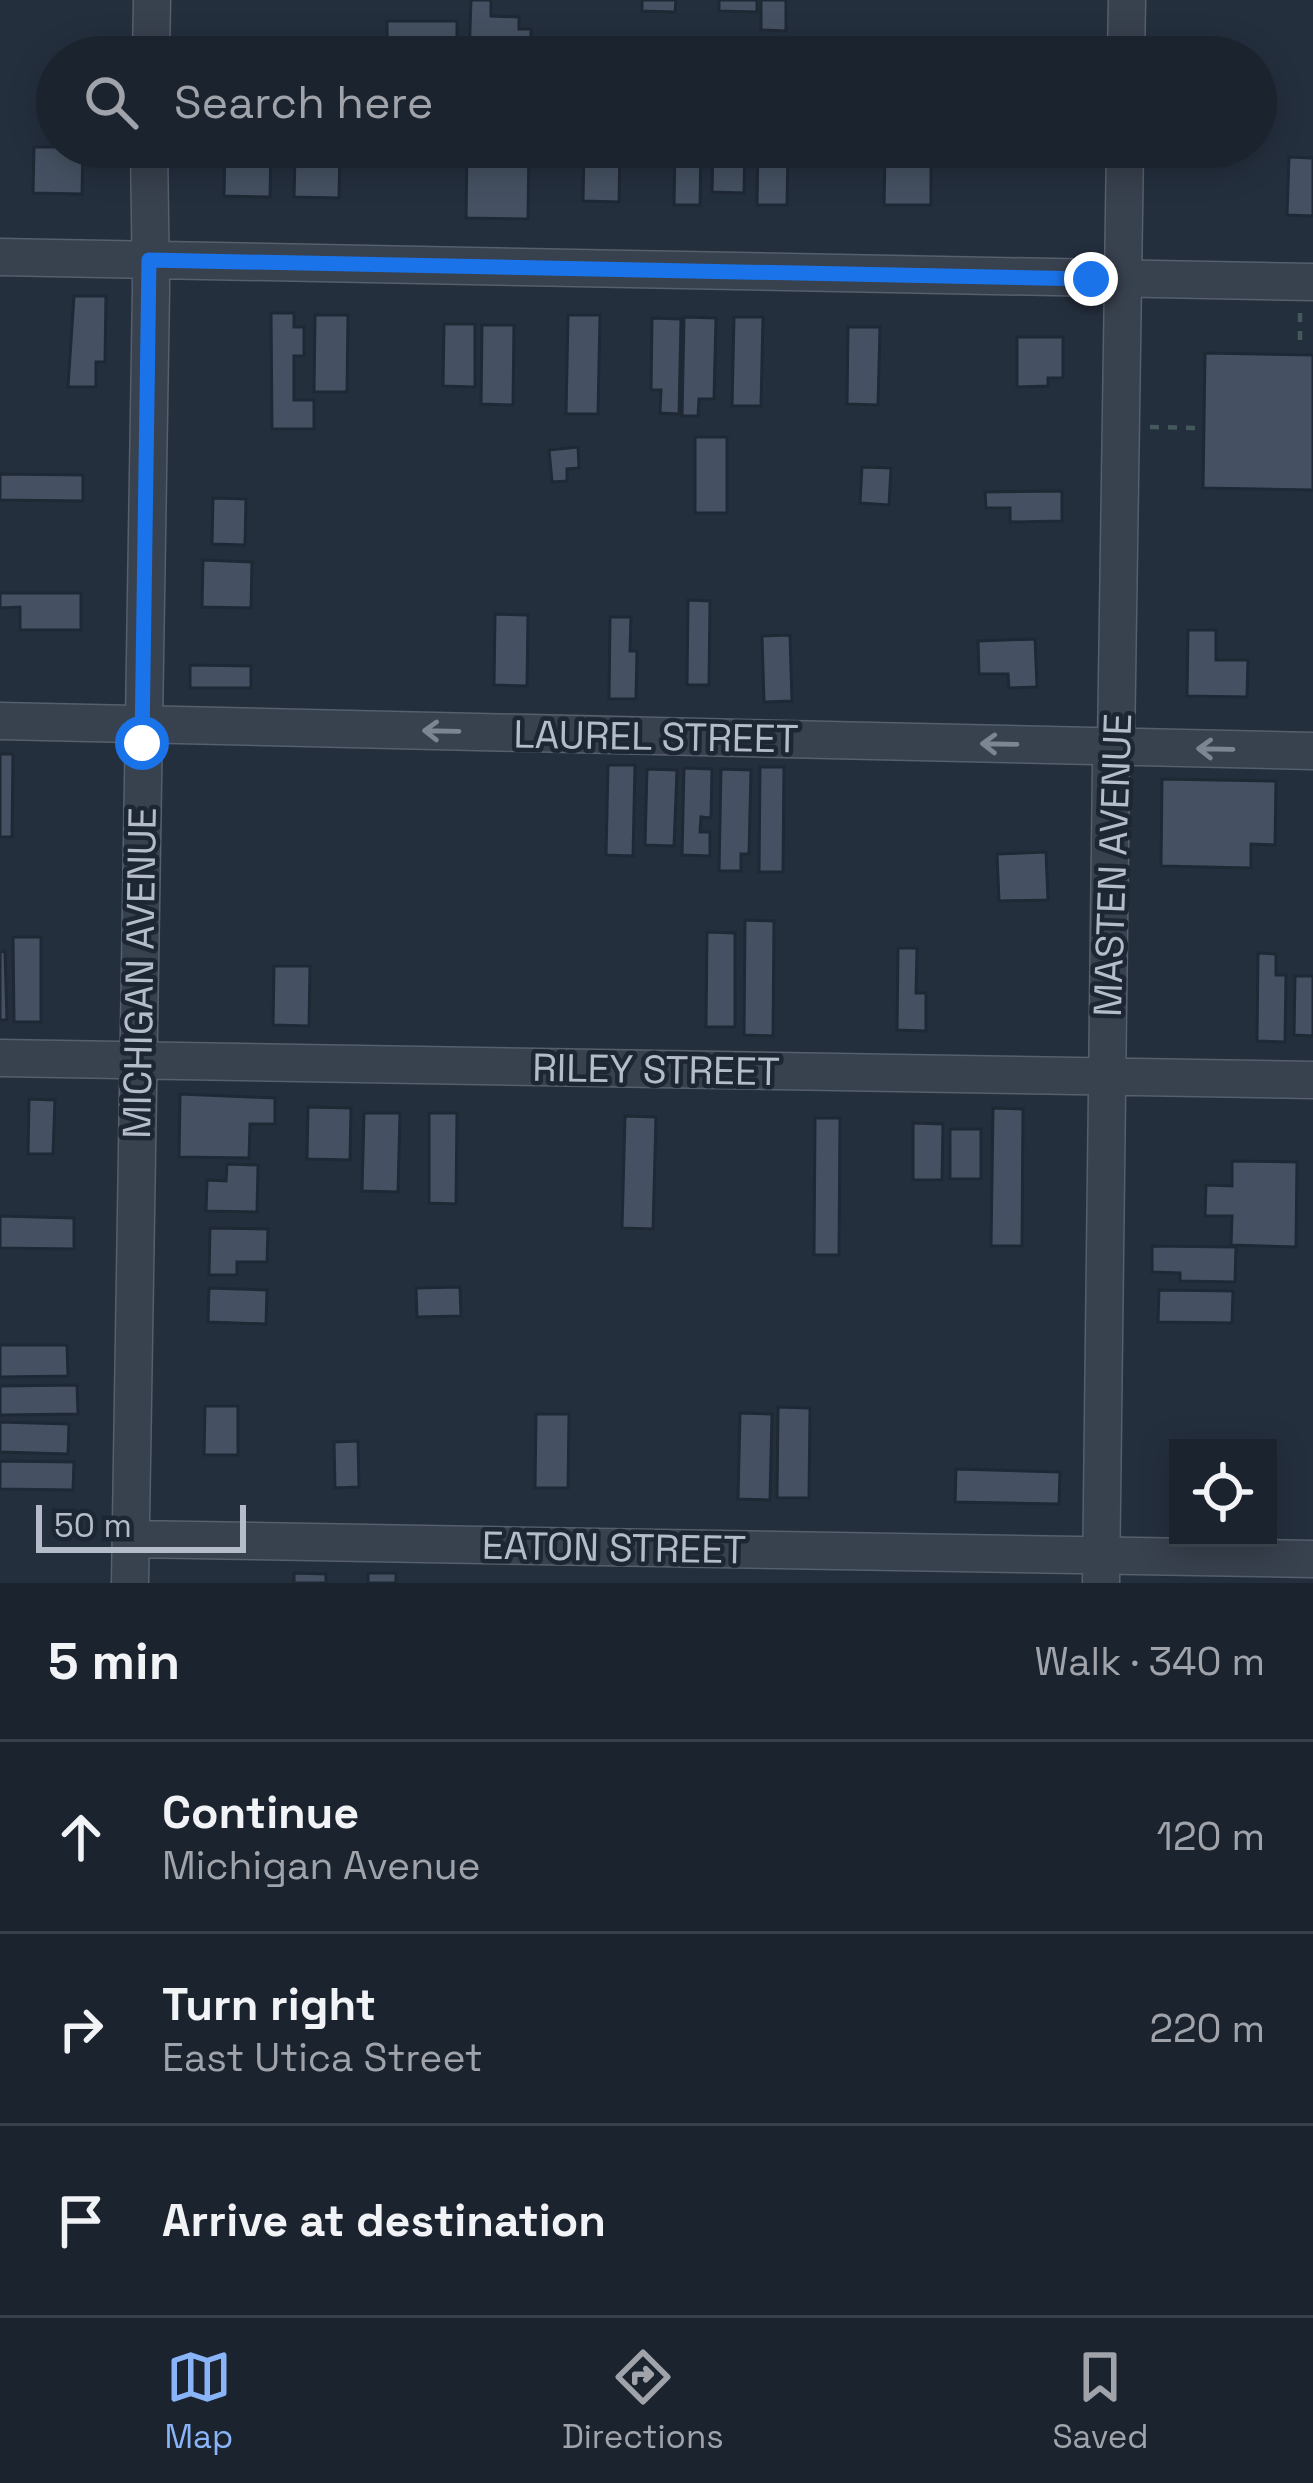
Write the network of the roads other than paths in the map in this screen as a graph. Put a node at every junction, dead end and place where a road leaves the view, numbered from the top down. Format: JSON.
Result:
{"nodes":[{"id":1,"x":152,"y":0,"type":"edge"},
{"id":2,"x":1127,"y":0,"type":"edge"},
{"id":3,"x":151,"y":36,"type":"edge"},
{"id":4,"x":1126,"y":36,"type":"edge"},
{"id":5,"x":149,"y":168,"type":"edge"},
{"id":6,"x":1125,"y":168,"type":"edge"},
{"id":7,"x":0,"y":257,"type":"edge"},
{"id":8,"x":149,"y":260,"type":"junction"},
{"id":9,"x":1123,"y":279,"type":"junction"},
{"id":10,"x":1313,"y":282,"type":"edge"},
{"id":11,"x":0,"y":721,"type":"edge"},
{"id":12,"x":143,"y":724,"type":"junction"},
{"id":13,"x":1116,"y":747,"type":"junction"},
{"id":14,"x":1313,"y":751,"type":"edge"},
{"id":15,"x":0,"y":1058,"type":"edge"},
{"id":16,"x":138,"y":1060,"type":"junction"},
{"id":17,"x":1107,"y":1076,"type":"junction"},
{"id":18,"x":1313,"y":1080,"type":"edge"},
{"id":19,"x":130,"y":1538,"type":"junction"},
{"id":20,"x":1313,"y":1559,"type":"edge"},
{"id":21,"x":1101,"y":1569,"type":"edge"},
{"id":22,"x":130,"y":1583,"type":"edge"}],
"edges":[{"from":1,"to":3,"type":"street"},
{"from":2,"to":4,"type":"street"},
{"from":5,"to":8,"type":"street","name":"MICHIGAN AVENUE"},
{"from":6,"to":9,"type":"street","name":"MASTEN AVENUE"},
{"from":7,"to":8,"type":"street"},
{"from":8,"to":9,"type":"street"},
{"from":8,"to":12,"type":"street","name":"MICHIGAN AVENUE"},
{"from":9,"to":10,"type":"street"},
{"from":9,"to":13,"type":"street","name":"MASTEN AVENUE"},
{"from":11,"to":12,"type":"street","name":"LAUREL STREET"},
{"from":13,"to":12,"type":"street","name":"LAUREL STREET","one_way":true},
{"from":12,"to":16,"type":"street","name":"MICHIGAN AVENUE"},
{"from":14,"to":13,"type":"street","name":"LAUREL STREET","one_way":true},
{"from":13,"to":17,"type":"street","name":"MASTEN AVENUE"},
{"from":15,"to":16,"type":"street","name":"RILEY STREET"},
{"from":16,"to":17,"type":"street","name":"RILEY STREET"},
{"from":16,"to":19,"type":"street","name":"MICHIGAN AVENUE"},
{"from":17,"to":18,"type":"street","name":"RILEY STREET"},
{"from":17,"to":21,"type":"street","name":"MASTEN AVENUE"},
{"from":19,"to":21,"type":"street","name":"EATON STREET"},
{"from":19,"to":22,"type":"street","name":"MICHIGAN AVENUE"},
{"from":20,"to":21,"type":"street","name":"EATON STREET"}]}
